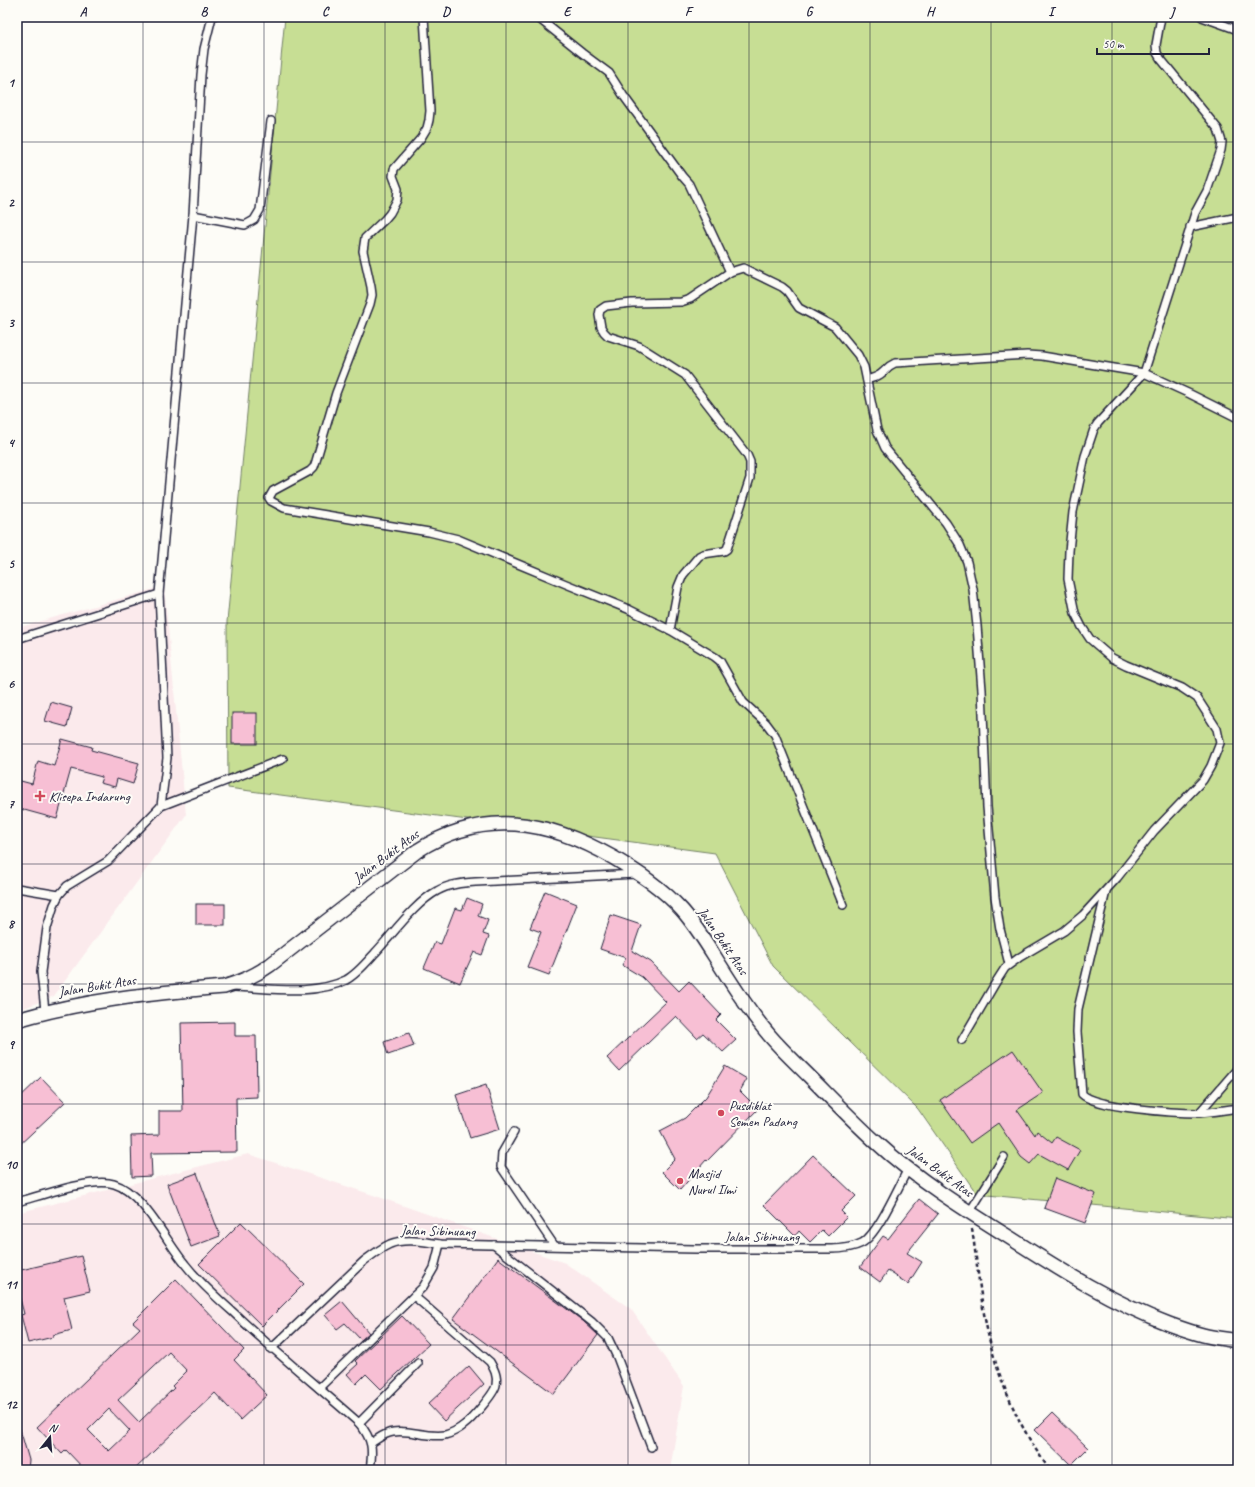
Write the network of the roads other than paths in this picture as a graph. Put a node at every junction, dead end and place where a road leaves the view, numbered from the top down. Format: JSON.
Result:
{"nodes":[{"id":1,"x":212,"y":17,"type":"edge"},
{"id":2,"x":424,"y":17,"type":"edge"},
{"id":3,"x":537,"y":17,"type":"edge"},
{"id":4,"x":1161,"y":17,"type":"edge"},
{"id":5,"x":1202,"y":17,"type":"edge"},
{"id":6,"x":1238,"y":30,"type":"edge"},
{"id":7,"x":271,"y":121,"type":"dead end"},
{"id":8,"x":193,"y":215,"type":"junction"},
{"id":9,"x":1238,"y":217,"type":"edge"},
{"id":10,"x":1190,"y":228,"type":"junction"},
{"id":11,"x":730,"y":272,"type":"junction"},
{"id":12,"x":1144,"y":373,"type":"junction"},
{"id":13,"x":867,"y":380,"type":"junction"},
{"id":14,"x":1238,"y":418,"type":"edge"},
{"id":15,"x":159,"y":594,"type":"junction"},
{"id":16,"x":670,"y":630,"type":"junction"},
{"id":17,"x":17,"y":639,"type":"edge"},
{"id":18,"x":283,"y":759,"type":"dead end"},
{"id":19,"x":161,"y":806,"type":"junction"},
{"id":20,"x":640,"y":873,"type":"junction"},
{"id":21,"x":17,"y":888,"type":"edge"},
{"id":22,"x":1106,"y":890,"type":"junction"},
{"id":23,"x":59,"y":895,"type":"junction"},
{"id":24,"x":843,"y":905,"type":"dead end"},
{"id":25,"x":1009,"y":964,"type":"junction"},
{"id":26,"x":224,"y":987,"type":"junction"},
{"id":27,"x":45,"y":1011,"type":"junction"},
{"id":28,"x":17,"y":1020,"type":"edge"},
{"id":29,"x":962,"y":1040,"type":"dead end"},
{"id":30,"x":1238,"y":1068,"type":"edge"},
{"id":31,"x":1238,"y":1108,"type":"edge"},
{"id":32,"x":1199,"y":1113,"type":"junction"},
{"id":33,"x":514,"y":1132,"type":"dead end"},
{"id":34,"x":1004,"y":1157,"type":"dead end"},
{"id":35,"x":908,"y":1169,"type":"junction"},
{"id":36,"x":17,"y":1202,"type":"edge"},
{"id":37,"x":969,"y":1213,"type":"junction"},
{"id":38,"x":440,"y":1244,"type":"junction"},
{"id":39,"x":494,"y":1245,"type":"junction"},
{"id":40,"x":554,"y":1246,"type":"junction"},
{"id":41,"x":414,"y":1296,"type":"junction"},
{"id":42,"x":1238,"y":1341,"type":"edge"},
{"id":43,"x":271,"y":1349,"type":"junction"},
{"id":44,"x":418,"y":1363,"type":"dead end"},
{"id":45,"x":319,"y":1388,"type":"junction"},
{"id":46,"x":359,"y":1423,"type":"junction"},
{"id":47,"x":371,"y":1443,"type":"junction"},
{"id":48,"x":651,"y":1447,"type":"dead end"},
{"id":49,"x":370,"y":1470,"type":"edge"}],
"edges":[{"from":1,"to":8,"type":"lane"},
{"from":2,"to":16,"type":"lane"},
{"from":3,"to":11,"type":"lane"},
{"from":4,"to":10,"type":"lane"},
{"from":5,"to":6,"type":"lane"},
{"from":7,"to":8,"type":"lane"},
{"from":8,"to":15,"type":"lane"},
{"from":9,"to":10,"type":"lane"},
{"from":10,"to":12,"type":"lane"},
{"from":11,"to":13,"type":"lane"},
{"from":11,"to":16,"type":"lane"},
{"from":12,"to":13,"type":"lane"},
{"from":12,"to":14,"type":"lane"},
{"from":12,"to":22,"type":"lane"},
{"from":13,"to":25,"type":"lane"},
{"from":15,"to":17,"type":"lane"},
{"from":15,"to":19,"type":"lane"},
{"from":16,"to":24,"type":"lane"},
{"from":18,"to":19,"type":"lane"},
{"from":19,"to":23,"type":"lane"},
{"from":20,"to":26,"type":"lane"},
{"from":20,"to":26,"type":"street","name":"Jalan Bukit Atas"},
{"from":20,"to":35,"type":"street","name":"Jalan Bukit Atas"},
{"from":21,"to":23,"type":"lane"},
{"from":22,"to":25,"type":"lane"},
{"from":22,"to":32,"type":"lane"},
{"from":23,"to":27,"type":"lane"},
{"from":25,"to":29,"type":"lane"},
{"from":26,"to":27,"type":"street","name":"Jalan Bukit Atas"},
{"from":27,"to":28,"type":"street","name":"Jalan Bukit Atas"},
{"from":30,"to":32,"type":"lane"},
{"from":31,"to":32,"type":"lane"},
{"from":33,"to":40,"type":"lane"},
{"from":34,"to":37,"type":"lane"},
{"from":35,"to":37,"type":"street","name":"Jalan Bukit Atas"},
{"from":35,"to":40,"type":"lane","name":"Jalan Sibinuang"},
{"from":36,"to":43,"type":"lane"},
{"from":37,"to":42,"type":"street","name":"Jalan Bukit Atas"},
{"from":38,"to":39,"type":"lane","name":"Jalan Sibinuang"},
{"from":38,"to":41,"type":"lane"},
{"from":38,"to":43,"type":"lane","name":"Jalan Sibinuang"},
{"from":39,"to":40,"type":"lane","name":"Jalan Sibinuang"},
{"from":39,"to":48,"type":"lane"},
{"from":41,"to":45,"type":"lane"},
{"from":41,"to":47,"type":"lane"},
{"from":43,"to":45,"type":"lane"},
{"from":44,"to":46,"type":"lane"},
{"from":45,"to":46,"type":"lane"},
{"from":46,"to":47,"type":"lane"},
{"from":47,"to":49,"type":"lane"}]}
